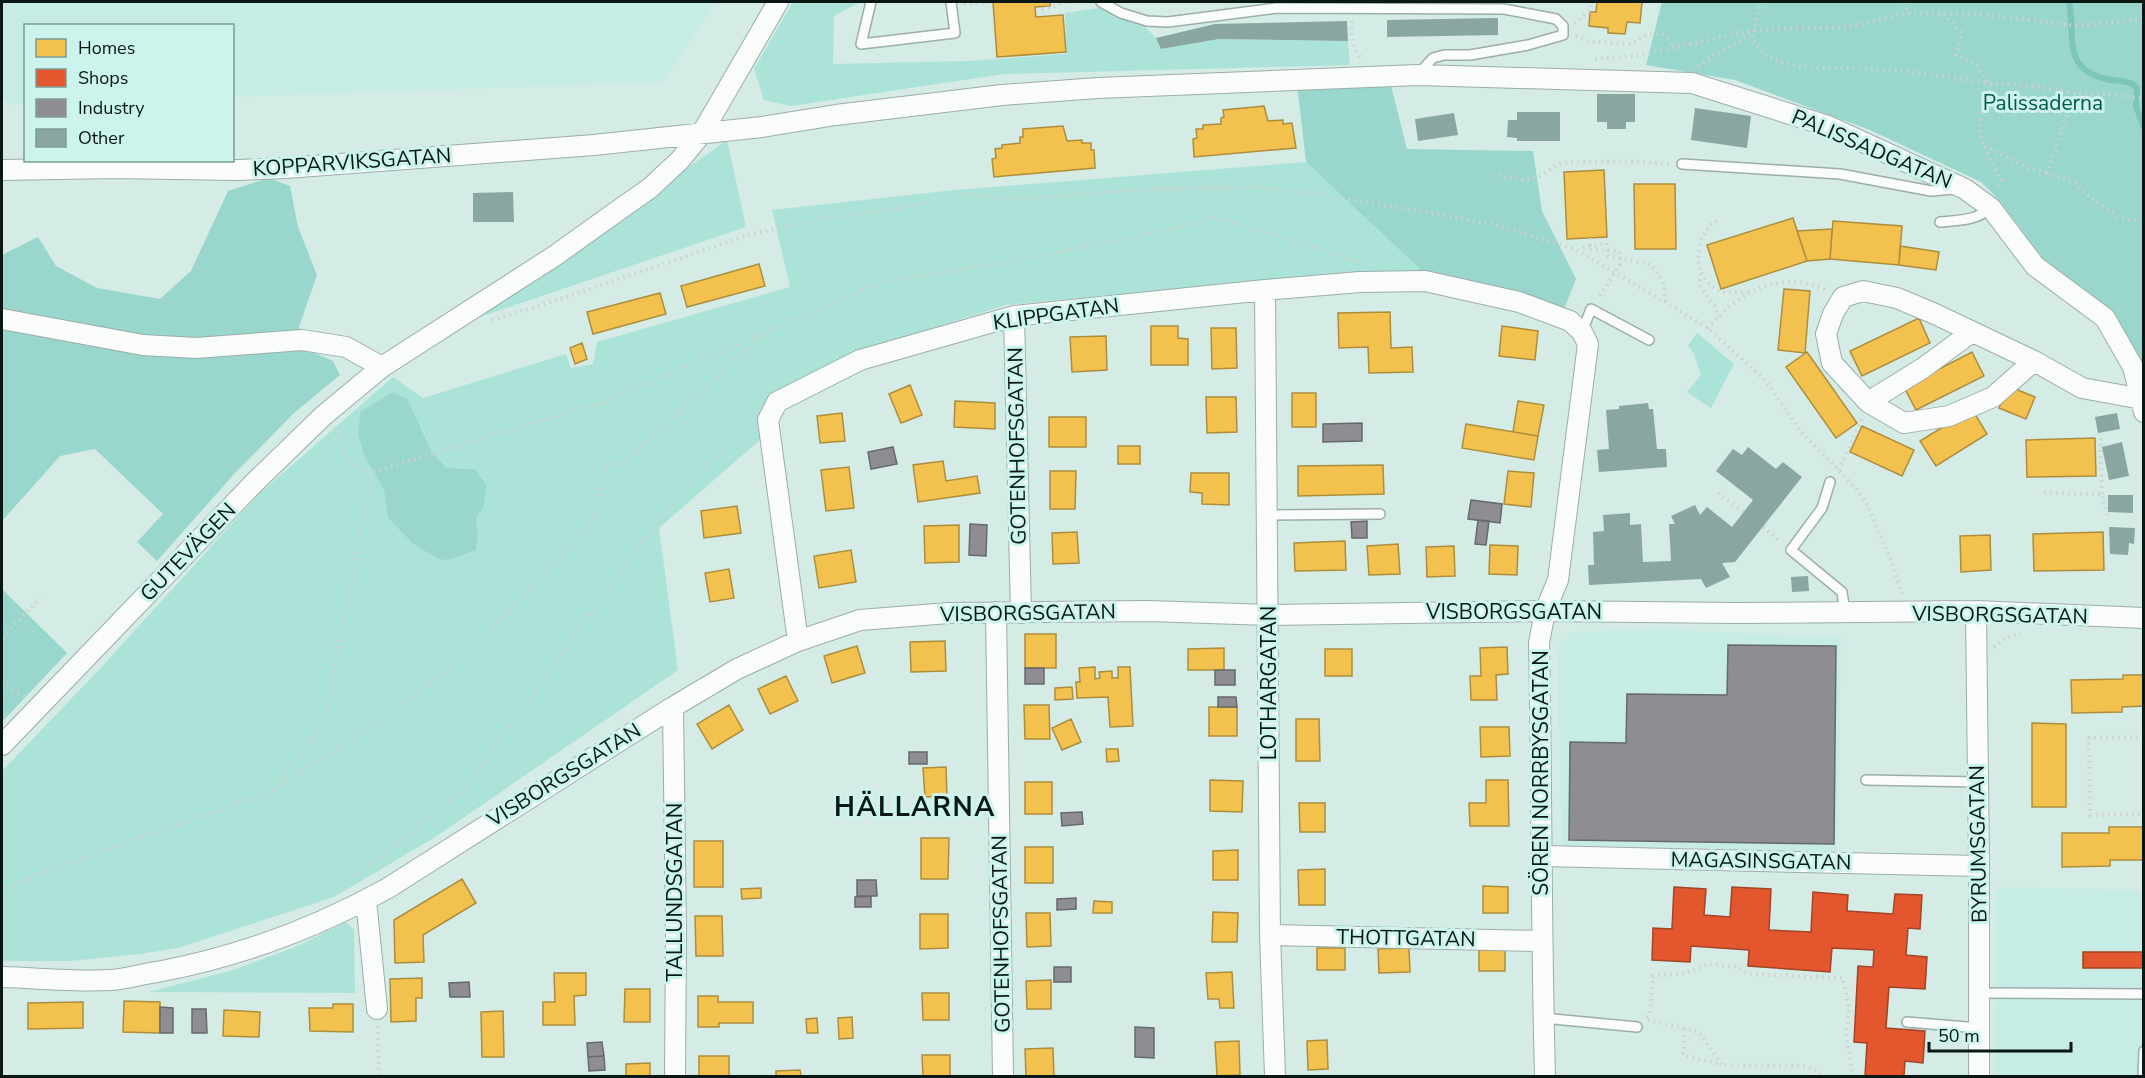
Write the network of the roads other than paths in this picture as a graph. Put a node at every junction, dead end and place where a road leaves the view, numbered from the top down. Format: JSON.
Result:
{"nodes":[{"id":1,"x":778,"y":2,"type":"edge"},
{"id":2,"x":871,"y":2,"type":"edge"},
{"id":3,"x":1101,"y":2,"type":"edge"},
{"id":4,"x":952,"y":3,"type":"edge"},
{"id":5,"x":1418,"y":75,"type":"junction"},
{"id":6,"x":1380,"y":77,"type":"joint"},
{"id":7,"x":702,"y":133,"type":"junction"},
{"id":8,"x":1683,"y":164,"type":"road end"},
{"id":9,"x":2,"y":170,"type":"edge"},
{"id":10,"x":1965,"y":189,"type":"junction"},
{"id":11,"x":1990,"y":207,"type":"junction"},
{"id":12,"x":1940,"y":222,"type":"dead end"},
{"id":13,"x":1265,"y":290,"type":"junction"},
{"id":14,"x":1014,"y":316,"type":"junction"},
{"id":15,"x":2,"y":319,"type":"edge"},
{"id":16,"x":1582,"y":332,"type":"junction"},
{"id":17,"x":1972,"y":332,"type":"junction"},
{"id":18,"x":1649,"y":340,"type":"dead end"},
{"id":19,"x":2034,"y":361,"type":"junction"},
{"id":20,"x":382,"y":367,"type":"junction"},
{"id":21,"x":1868,"y":402,"type":"junction"},
{"id":22,"x":2143,"y":405,"type":"edge"},
{"id":23,"x":1830,"y":482,"type":"dead end"},
{"id":24,"x":1380,"y":514,"type":"dead end"},
{"id":25,"x":1268,"y":515,"type":"junction"},
{"id":26,"x":1545,"y":611,"type":"junction"},
{"id":27,"x":1976,"y":611,"type":"junction"},
{"id":28,"x":996,"y":612,"type":"junction"},
{"id":29,"x":1021,"y":613,"type":"junction"},
{"id":30,"x":1845,"y":613,"type":"junction"},
{"id":31,"x":1269,"y":615,"type":"junction"},
{"id":32,"x":2144,"y":618,"type":"edge"},
{"id":33,"x":798,"y":641,"type":"junction"},
{"id":34,"x":673,"y":707,"type":"junction"},
{"id":35,"x":2,"y":745,"type":"edge"},
{"id":36,"x":1866,"y":780,"type":"dead end"},
{"id":37,"x":1977,"y":782,"type":"junction"},
{"id":38,"x":1543,"y":856,"type":"junction"},
{"id":39,"x":1979,"y":866,"type":"junction"},
{"id":40,"x":366,"y":900,"type":"junction"},
{"id":41,"x":1270,"y":935,"type":"junction"},
{"id":42,"x":1541,"y":941,"type":"junction"},
{"id":43,"x":2,"y":977,"type":"edge"},
{"id":44,"x":1979,"y":993,"type":"junction"},
{"id":45,"x":2144,"y":994,"type":"edge"},
{"id":46,"x":377,"y":1009,"type":"road end"},
{"id":47,"x":1543,"y":1018,"type":"junction"},
{"id":48,"x":1907,"y":1022,"type":"dead end"},
{"id":49,"x":1637,"y":1027,"type":"dead end"},
{"id":50,"x":1979,"y":1028,"type":"junction"},
{"id":51,"x":2144,"y":1051,"type":"edge"},
{"id":52,"x":675,"y":1077,"type":"edge"},
{"id":53,"x":1003,"y":1077,"type":"edge"},
{"id":54,"x":1275,"y":1077,"type":"edge"},
{"id":55,"x":1545,"y":1077,"type":"edge"},
{"id":56,"x":1979,"y":1077,"type":"edge"},
{"id":57,"x":2143,"y":1077,"type":"edge"}],
"edges":[{"from":1,"to":7,"type":"street"},
{"from":2,"to":4,"type":"lane"},
{"from":3,"to":5,"type":"lane"},
{"from":5,"to":6,"type":"street","name":"PALISSADGATAN"},
{"from":5,"to":10,"type":"street","name":"PALISSADGATAN"},
{"from":6,"to":7,"type":"street","name":"KOPPARVIKSGATAN"},
{"from":7,"to":9,"type":"street","name":"KOPPARVIKSGATAN"},
{"from":7,"to":20,"type":"street","name":"GUTEVÄGEN"},
{"from":8,"to":10,"type":"lane"},
{"from":10,"to":11,"type":"street","name":"PALISSADGATAN"},
{"from":11,"to":12,"type":"lane"},
{"from":11,"to":22,"type":"street","name":"PALISSADGATAN"},
{"from":13,"to":14,"type":"street","name":"KLIPPGATAN"},
{"from":13,"to":16,"type":"street","name":"KLIPPGATAN"},
{"from":13,"to":25,"type":"street","name":"LOTHARGATAN"},
{"from":14,"to":29,"type":"street","name":"GOTENHOFSGATAN"},
{"from":14,"to":33,"type":"street","name":"KLIPPGATAN"},
{"from":15,"to":20,"type":"street"},
{"from":16,"to":18,"type":"lane"},
{"from":16,"to":26,"type":"street","name":"SÖREN NORRBYSGATAN"},
{"from":17,"to":19,"type":"street"},
{"from":17,"to":21,"type":"street"},
{"from":17,"to":21,"type":"street"},
{"from":19,"to":21,"type":"street"},
{"from":19,"to":22,"type":"street"},
{"from":20,"to":35,"type":"street","name":"GUTEVÄGEN"},
{"from":23,"to":30,"type":"lane"},
{"from":24,"to":25,"type":"lane"},
{"from":25,"to":31,"type":"street","name":"LOTHARGATAN"},
{"from":26,"to":30,"type":"street","name":"VISBORGSGATAN"},
{"from":26,"to":31,"type":"street","name":"VISBORGSGATAN"},
{"from":26,"to":38,"type":"street","name":"SÖREN NORRBYSGATAN"},
{"from":27,"to":30,"type":"street","name":"VISBORGSGATAN"},
{"from":27,"to":32,"type":"street","name":"VISBORGSGATAN"},
{"from":27,"to":37,"type":"street","name":"BYRUMSGATAN"},
{"from":28,"to":29,"type":"street","name":"VISBORGSGATAN"},
{"from":28,"to":33,"type":"street","name":"VISBORGSGATAN"},
{"from":28,"to":53,"type":"street","name":"GOTENHOFSGATAN"},
{"from":29,"to":31,"type":"street","name":"VISBORGSGATAN"},
{"from":31,"to":41,"type":"street","name":"LOTHARGATAN"},
{"from":33,"to":34,"type":"street","name":"VISBORGSGATAN"},
{"from":34,"to":40,"type":"street","name":"VISBORGSGATAN"},
{"from":34,"to":52,"type":"street","name":"TALLUNDSGATAN"},
{"from":36,"to":37,"type":"lane"},
{"from":37,"to":39,"type":"street","name":"BYRUMSGATAN"},
{"from":38,"to":39,"type":"street","name":"MAGASINSGATAN"},
{"from":38,"to":42,"type":"street","name":"SÖREN NORRBYSGATAN"},
{"from":39,"to":44,"type":"street","name":"BYRUMSGATAN"},
{"from":40,"to":43,"type":"street","name":"VISBORGSGATAN"},
{"from":40,"to":46,"type":"street"},
{"from":41,"to":42,"type":"street","name":"THOTTGATAN"},
{"from":41,"to":54,"type":"street","name":"LOTHARGATAN"},
{"from":42,"to":47,"type":"street","name":"SÖREN NORRBYSGATAN"},
{"from":44,"to":45,"type":"lane"},
{"from":44,"to":50,"type":"street","name":"BYRUMSGATAN"},
{"from":47,"to":49,"type":"lane"},
{"from":47,"to":55,"type":"street","name":"SÖREN NORRBYSGATAN"},
{"from":48,"to":50,"type":"lane"},
{"from":50,"to":56,"type":"street","name":"BYRUMSGATAN"},
{"from":51,"to":57,"type":"lane"}]}
